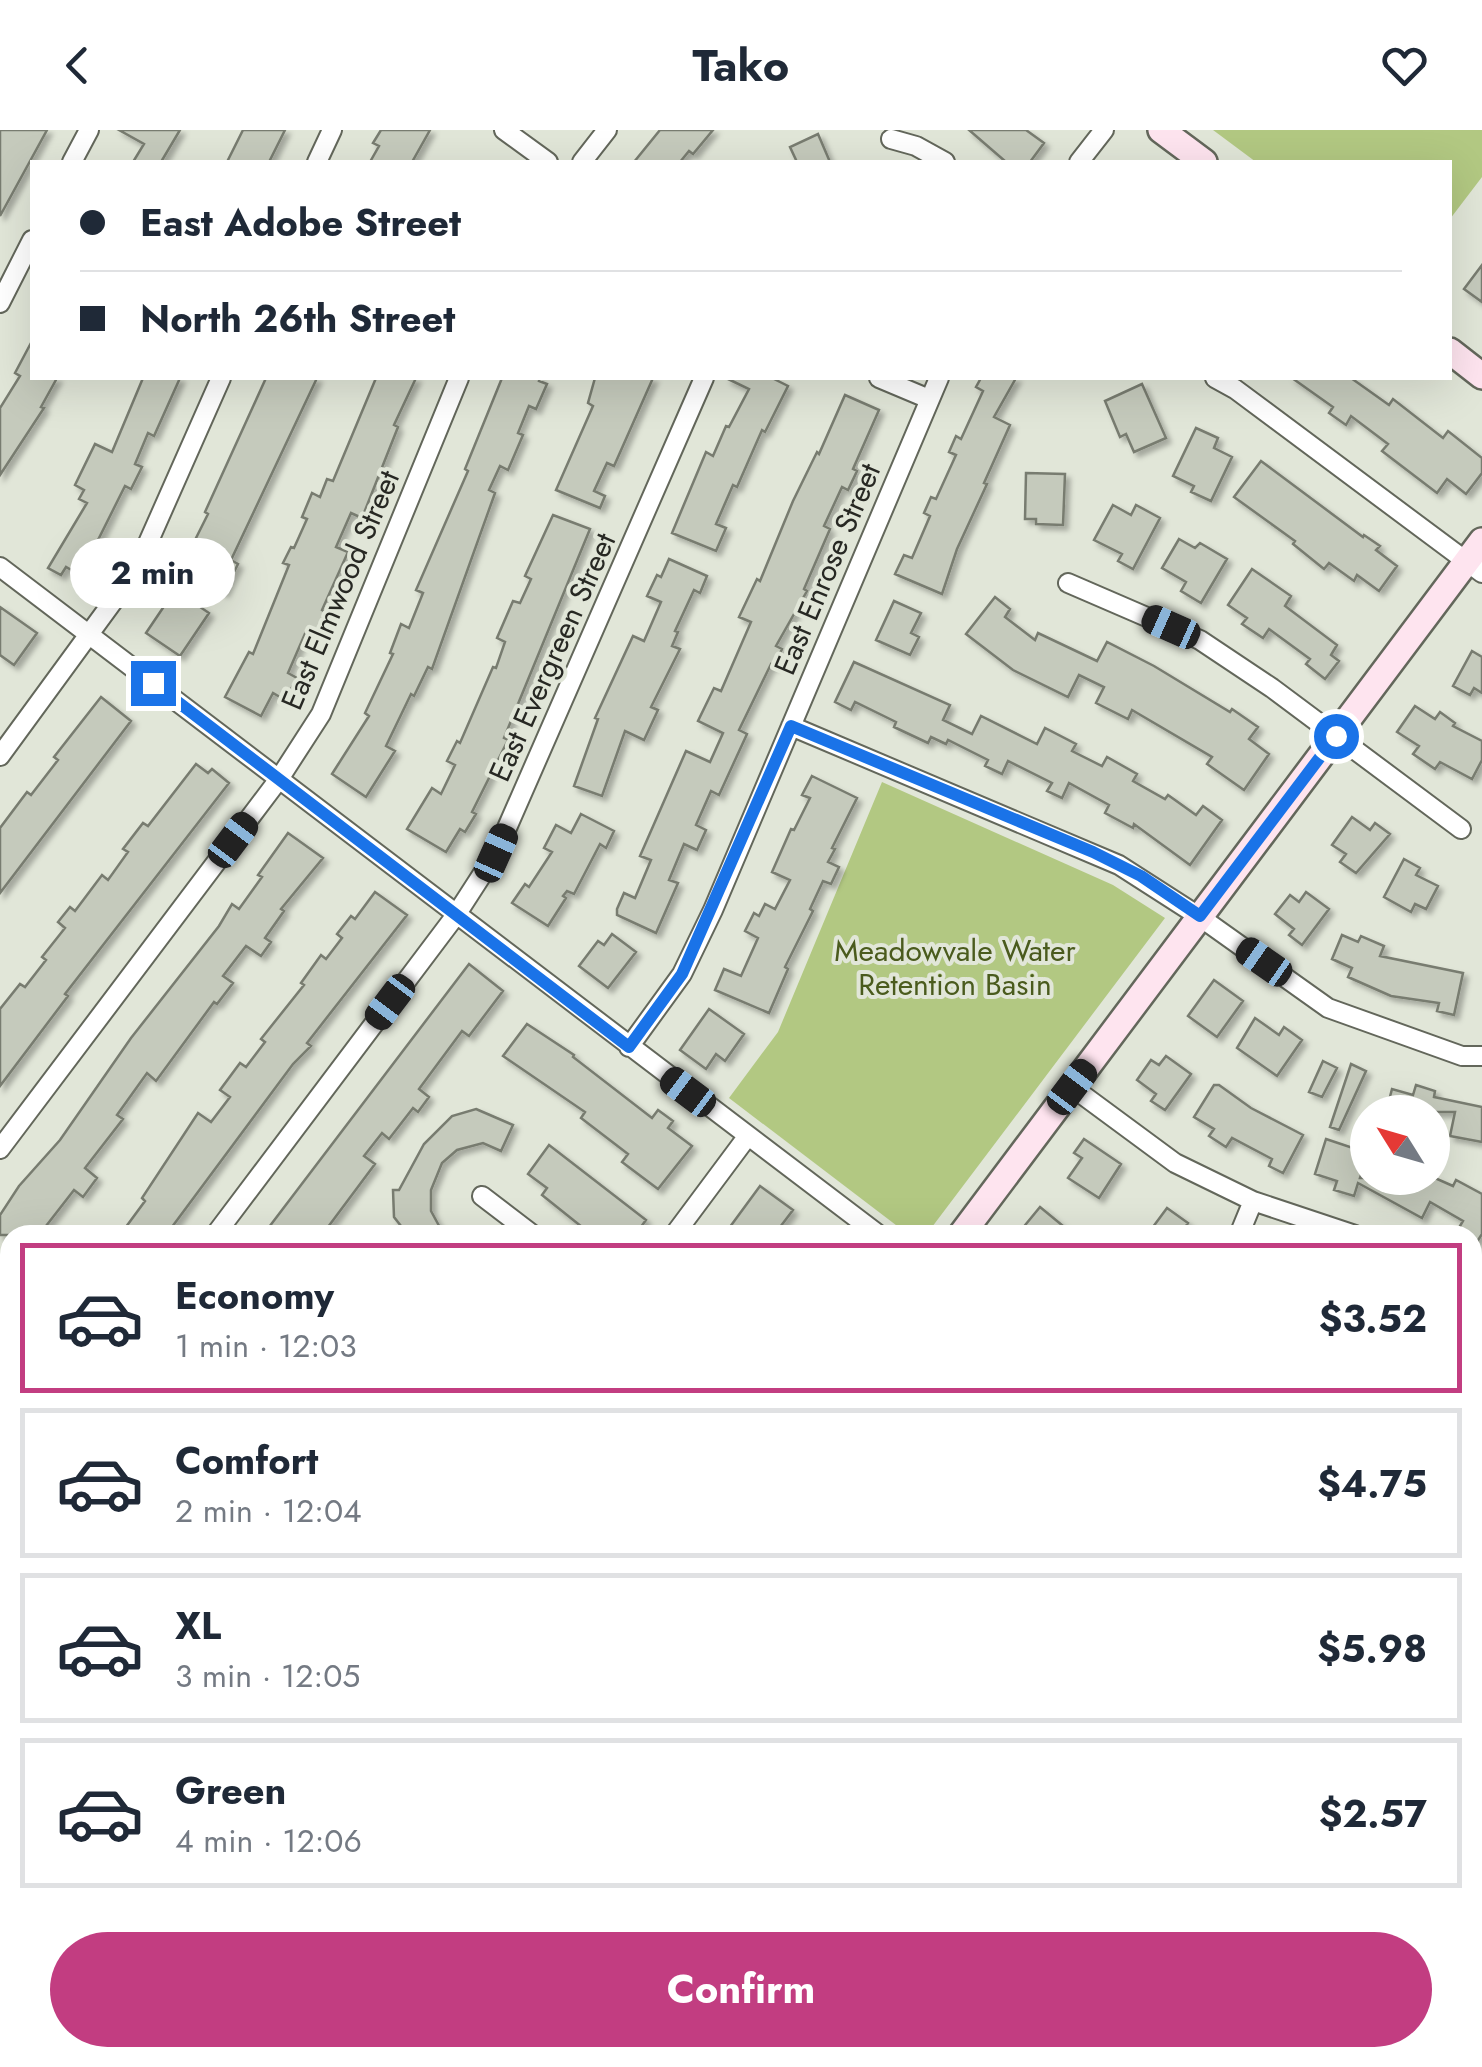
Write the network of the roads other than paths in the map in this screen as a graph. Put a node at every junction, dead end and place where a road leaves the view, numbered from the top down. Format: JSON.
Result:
{"nodes":[{"id":1,"x":89,"y":130,"type":"edge"},
{"id":2,"x":332,"y":130,"type":"edge"},
{"id":3,"x":504,"y":130,"type":"edge"},
{"id":4,"x":608,"y":130,"type":"edge"},
{"id":5,"x":1104,"y":130,"type":"edge"},
{"id":6,"x":1161,"y":130,"type":"edge"},
{"id":7,"x":891,"y":140,"type":"dead end"},
{"id":8,"x":73,"y":160,"type":"edge"},
{"id":9,"x":318,"y":160,"type":"edge"},
{"id":10,"x":545,"y":160,"type":"edge"},
{"id":11,"x":584,"y":160,"type":"edge"},
{"id":12,"x":941,"y":160,"type":"edge"},
{"id":13,"x":1081,"y":160,"type":"edge"},
{"id":14,"x":1201,"y":160,"type":"edge"},
{"id":15,"x":30,"y":244,"type":"edge"},
{"id":16,"x":0,"y":303,"type":"edge"},
{"id":17,"x":1452,"y":353,"type":"edge"},
{"id":18,"x":1482,"y":376,"type":"edge"},
{"id":19,"x":221,"y":380,"type":"edge"},
{"id":20,"x":459,"y":380,"type":"edge"},
{"id":21,"x":703,"y":380,"type":"edge"},
{"id":22,"x":884,"y":380,"type":"edge"},
{"id":23,"x":937,"y":380,"type":"edge"},
{"id":24,"x":1219,"y":380,"type":"edge"},
{"id":25,"x":929,"y":398,"type":"junction"},
{"id":26,"x":1477,"y":558,"type":"edge"},
{"id":27,"x":0,"y":567,"type":"edge"},
{"id":28,"x":1068,"y":583,"type":"dead end"},
{"id":29,"x":90,"y":636,"type":"junction"},
{"id":30,"x":791,"y":726,"type":"junction"},
{"id":31,"x":1336,"y":736,"type":"junction"},
{"id":32,"x":0,"y":756,"type":"edge"},
{"id":33,"x":279,"y":778,"type":"junction"},
{"id":34,"x":1461,"y":829,"type":"dead end"},
{"id":35,"x":456,"y":915,"type":"junction"},
{"id":36,"x":1200,"y":916,"type":"junction"},
{"id":37,"x":629,"y":1047,"type":"junction"},
{"id":38,"x":1482,"y":1056,"type":"edge"},
{"id":39,"x":1072,"y":1087,"type":"junction"},
{"id":40,"x":747,"y":1137,"type":"junction"},
{"id":41,"x":0,"y":1149,"type":"edge"},
{"id":42,"x":482,"y":1196,"type":"dead end"},
{"id":43,"x":1253,"y":1201,"type":"junction"},
{"id":44,"x":223,"y":1225,"type":"edge"},
{"id":45,"x":521,"y":1225,"type":"edge"},
{"id":46,"x":681,"y":1225,"type":"edge"},
{"id":47,"x":866,"y":1225,"type":"edge"},
{"id":48,"x":968,"y":1225,"type":"edge"},
{"id":49,"x":1243,"y":1225,"type":"edge"},
{"id":50,"x":1325,"y":1225,"type":"edge"}],
"edges":[{"from":1,"to":8,"type":"street"},
{"from":2,"to":9,"type":"street"},
{"from":3,"to":10,"type":"street"},
{"from":4,"to":11,"type":"street"},
{"from":5,"to":13,"type":"street"},
{"from":6,"to":14,"type":"street"},
{"from":7,"to":12,"type":"street"},
{"from":15,"to":16,"type":"street"},
{"from":17,"to":18,"type":"street"},
{"from":19,"to":29,"type":"street"},
{"from":20,"to":33,"type":"street","name":"East Elmwood Street"},
{"from":21,"to":35,"type":"street","name":"East Evergreen Street"},
{"from":22,"to":25,"type":"street"},
{"from":23,"to":25,"type":"street","name":"East Enrose Street"},
{"from":24,"to":26,"type":"street"},
{"from":25,"to":30,"type":"street","name":"East Enrose Street"},
{"from":26,"to":31,"type":"street"},
{"from":27,"to":29,"type":"street"},
{"from":28,"to":31,"type":"street"},
{"from":29,"to":32,"type":"street"},
{"from":29,"to":33,"type":"street"},
{"from":30,"to":36,"type":"street"},
{"from":30,"to":37,"type":"street","name":"East Enrose Street"},
{"from":31,"to":34,"type":"street"},
{"from":31,"to":36,"type":"street"},
{"from":33,"to":35,"type":"street"},
{"from":33,"to":41,"type":"street","name":"East Elmwood Street"},
{"from":35,"to":37,"type":"street"},
{"from":35,"to":44,"type":"street","name":"East Evergreen Street"},
{"from":36,"to":38,"type":"street"},
{"from":36,"to":39,"type":"street"},
{"from":37,"to":40,"type":"street"},
{"from":39,"to":43,"type":"street"},
{"from":39,"to":48,"type":"street"},
{"from":40,"to":46,"type":"street"},
{"from":40,"to":47,"type":"street"},
{"from":42,"to":45,"type":"street"},
{"from":43,"to":49,"type":"street"},
{"from":43,"to":50,"type":"street"}]}
